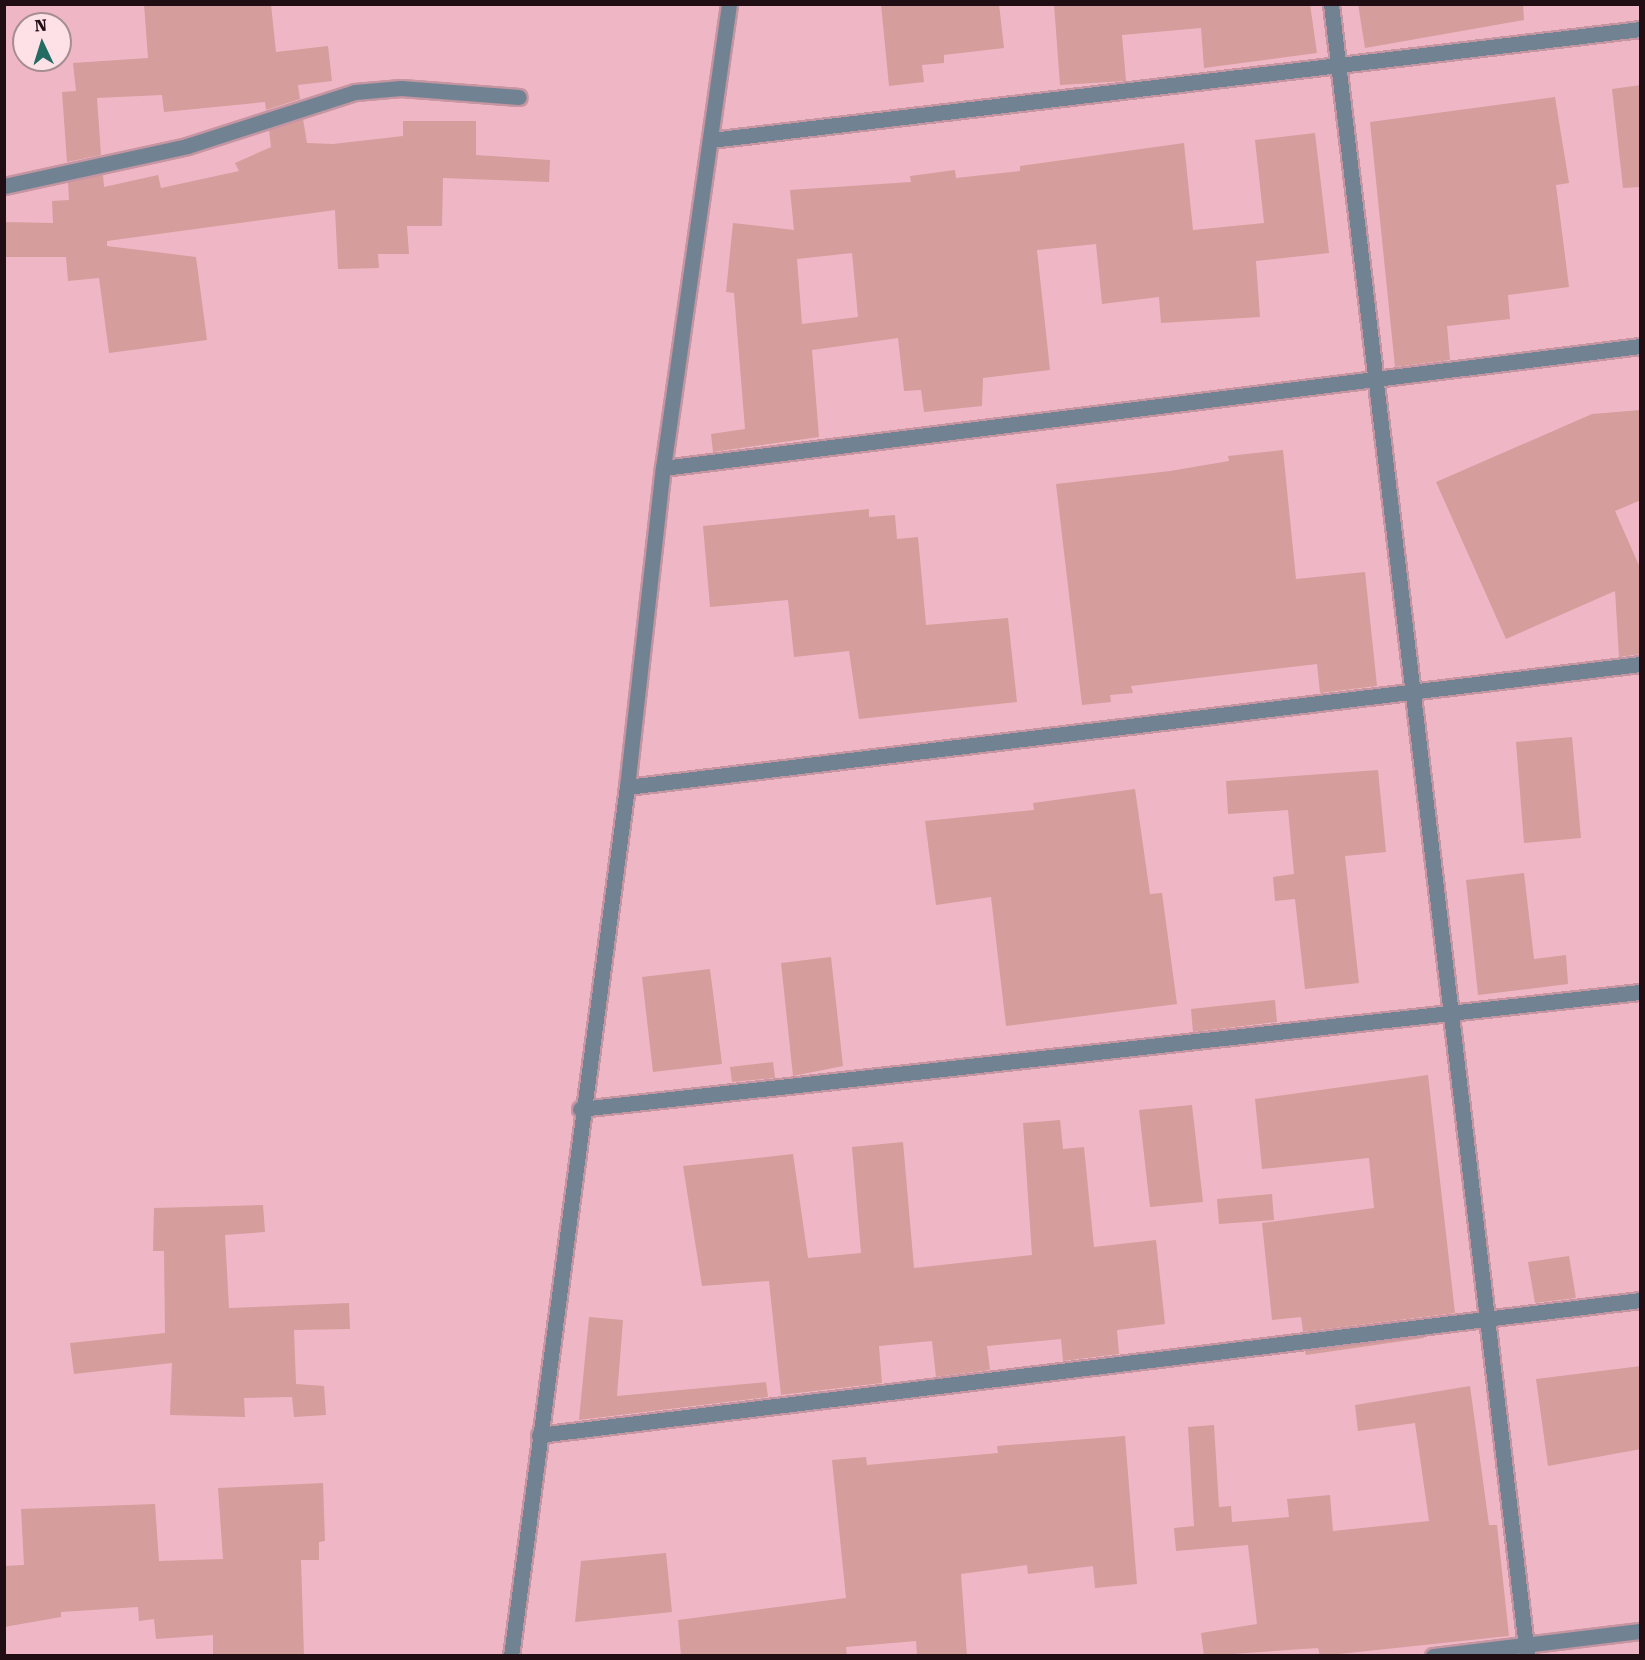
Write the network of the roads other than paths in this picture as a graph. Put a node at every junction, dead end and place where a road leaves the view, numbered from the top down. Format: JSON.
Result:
{"nodes":[{"id":1,"x":729,"y":4,"type":"edge"},
{"id":2,"x":1331,"y":4,"type":"edge"},
{"id":3,"x":1641,"y":29,"type":"edge"},
{"id":4,"x":1340,"y":66,"type":"junction"},
{"id":5,"x":519,"y":97,"type":"dead end"},
{"id":6,"x":711,"y":140,"type":"junction"},
{"id":7,"x":4,"y":186,"type":"edge"},
{"id":8,"x":1641,"y":346,"type":"edge"},
{"id":9,"x":1376,"y":380,"type":"junction"},
{"id":10,"x":663,"y":468,"type":"junction"},
{"id":11,"x":1641,"y":664,"type":"edge"},
{"id":12,"x":1416,"y":691,"type":"junction"},
{"id":13,"x":627,"y":787,"type":"junction"},
{"id":14,"x":1641,"y":992,"type":"edge"},
{"id":15,"x":1453,"y":1015,"type":"junction"},
{"id":16,"x":580,"y":1109,"type":"junction"},
{"id":17,"x":1641,"y":1300,"type":"edge"},
{"id":18,"x":1488,"y":1318,"type":"junction"},
{"id":19,"x":539,"y":1435,"type":"junction"},
{"id":20,"x":1641,"y":1631,"type":"edge"},
{"id":21,"x":1526,"y":1650,"type":"edge"},
{"id":22,"x":512,"y":1656,"type":"edge"},
{"id":23,"x":1433,"y":1656,"type":"edge"}],
"edges":[{"from":1,"to":6,"type":"street"},
{"from":2,"to":4,"type":"street"},
{"from":3,"to":4,"type":"street"},
{"from":4,"to":6,"type":"street"},
{"from":4,"to":9,"type":"street"},
{"from":5,"to":7,"type":"street"},
{"from":6,"to":10,"type":"street"},
{"from":8,"to":9,"type":"street"},
{"from":9,"to":10,"type":"street"},
{"from":9,"to":12,"type":"street"},
{"from":10,"to":13,"type":"street"},
{"from":11,"to":12,"type":"street"},
{"from":12,"to":13,"type":"street"},
{"from":12,"to":15,"type":"street"},
{"from":13,"to":16,"type":"street"},
{"from":14,"to":15,"type":"street"},
{"from":15,"to":16,"type":"street"},
{"from":15,"to":18,"type":"street"},
{"from":16,"to":19,"type":"street"},
{"from":17,"to":18,"type":"street"},
{"from":18,"to":19,"type":"street"},
{"from":18,"to":21,"type":"street"},
{"from":19,"to":22,"type":"street"},
{"from":20,"to":21,"type":"street"},
{"from":21,"to":23,"type":"street"}]}
